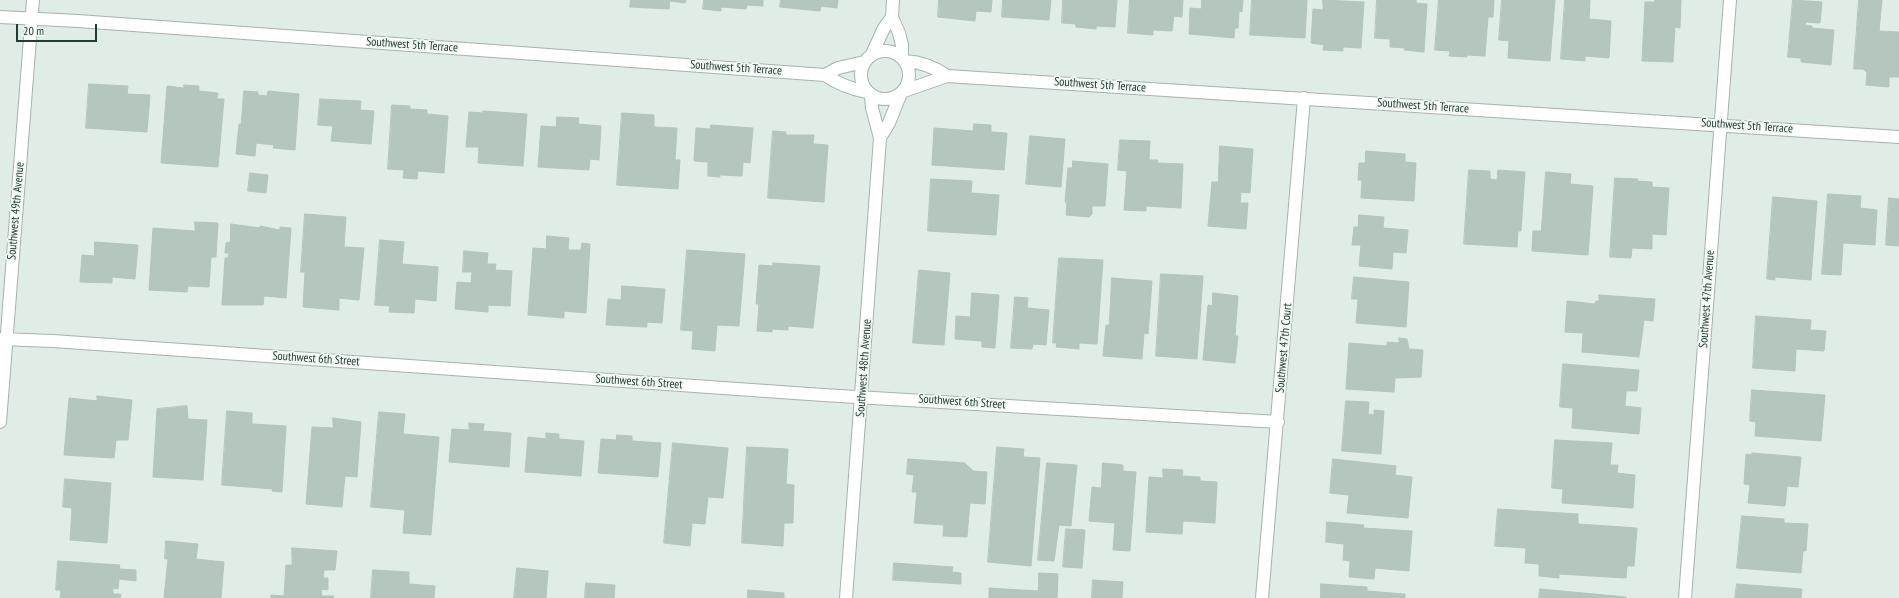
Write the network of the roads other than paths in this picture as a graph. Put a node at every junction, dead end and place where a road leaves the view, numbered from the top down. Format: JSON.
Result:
{"nodes":[{"id":1,"x":33,"y":0,"type":"edge"},
{"id":2,"x":893,"y":0,"type":"edge"},
{"id":3,"x":1730,"y":0,"type":"edge"},
{"id":4,"x":0,"y":17,"type":"edge"},
{"id":5,"x":892,"y":17,"type":"junction"},
{"id":6,"x":31,"y":18,"type":"junction"},
{"id":7,"x":868,"y":58,"type":"junction"},
{"id":8,"x":903,"y":59,"type":"junction"},
{"id":9,"x":825,"y":75,"type":"junction"},
{"id":10,"x":947,"y":76,"type":"junction"},
{"id":11,"x":902,"y":92,"type":"junction"},
{"id":12,"x":869,"y":94,"type":"junction"},
{"id":13,"x":1304,"y":98,"type":"junction"},
{"id":14,"x":1721,"y":124,"type":"junction"},
{"id":15,"x":1899,"y":137,"type":"edge"},
{"id":16,"x":880,"y":138,"type":"junction"},
{"id":17,"x":3,"y":339,"type":"edge"},
{"id":18,"x":862,"y":396,"type":"junction"},
{"id":19,"x":0,"y":422,"type":"edge"},
{"id":20,"x":1278,"y":422,"type":"junction"},
{"id":21,"x":846,"y":598,"type":"edge"},
{"id":22,"x":1262,"y":598,"type":"edge"},
{"id":23,"x":1685,"y":598,"type":"edge"}],
"edges":[{"from":1,"to":6,"type":"street","name":"Southwest 49th Avenue"},
{"from":2,"to":5,"type":"street"},
{"from":3,"to":14,"type":"street","name":"Southwest 47th Avenue"},
{"from":4,"to":6,"type":"street","name":"Southwest 5th Terrace"},
{"from":5,"to":7,"type":"street"},
{"from":5,"to":8,"type":"street"},
{"from":6,"to":9,"type":"street","name":"Southwest 5th Terrace"},
{"from":6,"to":17,"type":"street","name":"Southwest 49th Avenue"},
{"from":7,"to":8,"type":"street","name":"Southwest 5th Terrace"},
{"from":7,"to":9,"type":"street","name":"Southwest 5th Terrace"},
{"from":7,"to":12,"type":"street"},
{"from":8,"to":10,"type":"street","name":"Southwest 5th Terrace"},
{"from":8,"to":11,"type":"street"},
{"from":9,"to":12,"type":"street","name":"Southwest 5th Terrace"},
{"from":10,"to":11,"type":"street","name":"Southwest 5th Terrace"},
{"from":10,"to":13,"type":"street","name":"Southwest 5th Terrace"},
{"from":11,"to":12,"type":"street","name":"Southwest 5th Terrace"},
{"from":11,"to":16,"type":"street","name":"Southwest 48th Avenue"},
{"from":12,"to":16,"type":"street","name":"Southwest 48th Avenue"},
{"from":13,"to":14,"type":"street","name":"Southwest 5th Terrace"},
{"from":13,"to":20,"type":"street","name":"Southwest 47th Court"},
{"from":14,"to":15,"type":"street","name":"Southwest 5th Terrace"},
{"from":14,"to":23,"type":"street","name":"Southwest 47th Avenue"},
{"from":16,"to":18,"type":"street","name":"Southwest 48th Avenue"},
{"from":17,"to":18,"type":"street","name":"Southwest 6th Street"},
{"from":17,"to":19,"type":"street","name":"Southwest 49th Avenue"},
{"from":18,"to":20,"type":"street","name":"Southwest 6th Street"},
{"from":18,"to":21,"type":"street","name":"Southwest 48th Avenue"},
{"from":20,"to":22,"type":"street","name":"Southwest 47th Court"}]}
